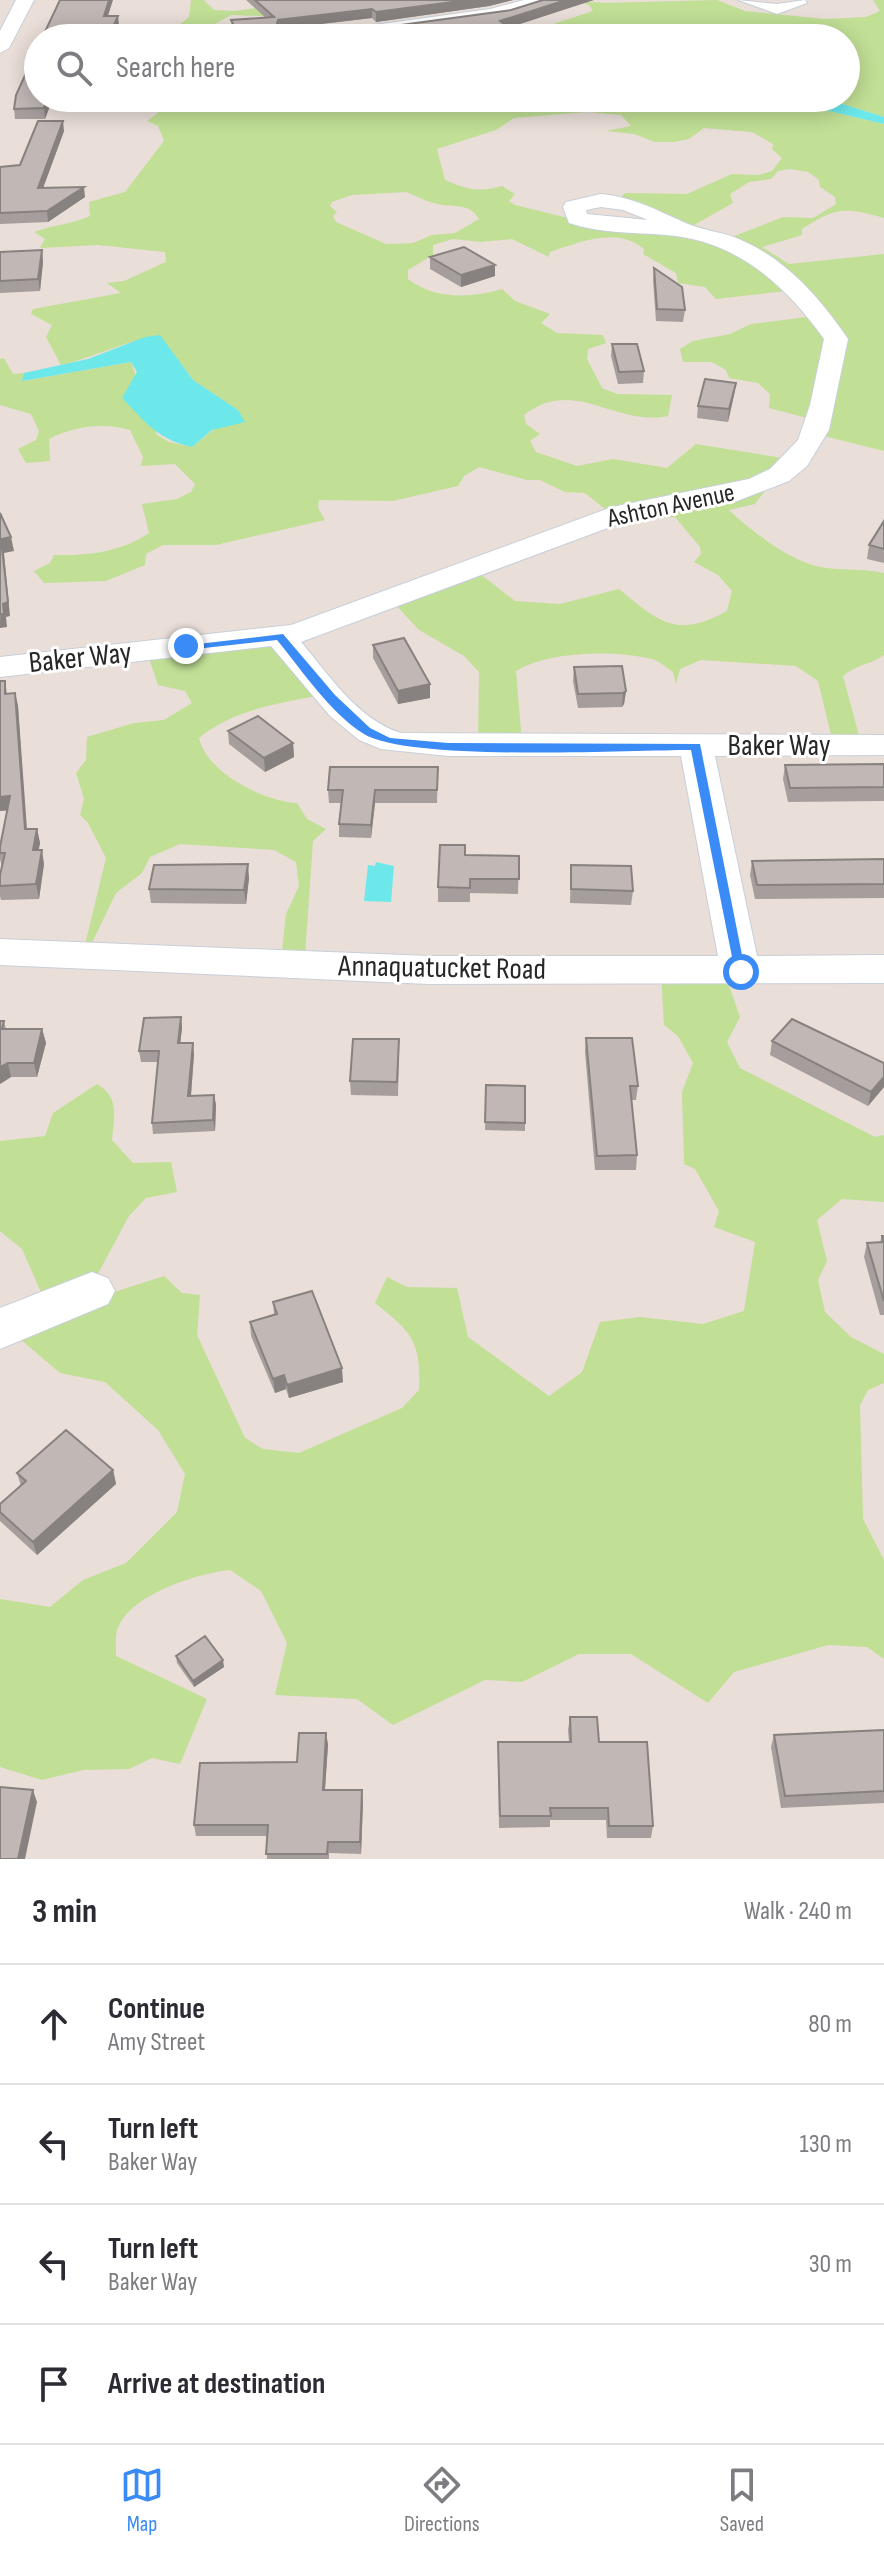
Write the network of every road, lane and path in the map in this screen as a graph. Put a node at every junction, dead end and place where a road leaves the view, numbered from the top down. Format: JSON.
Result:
{"nodes":[{"id":1,"x":25,"y":0,"type":"edge"},
{"id":2,"x":544,"y":0,"type":"edge"},
{"id":3,"x":747,"y":0,"type":"edge"},
{"id":4,"x":798,"y":3,"type":"dead end"},
{"id":5,"x":418,"y":24,"type":"edge"},
{"id":6,"x":0,"y":48,"type":"edge"},
{"id":7,"x":683,"y":230,"type":"dead end"},
{"id":8,"x":279,"y":636,"type":"junction"},
{"id":9,"x":0,"y":667,"type":"edge"},
{"id":10,"x":884,"y":745,"type":"edge"},
{"id":11,"x":696,"y":747,"type":"junction"},
{"id":12,"x":0,"y":952,"type":"edge"},
{"id":13,"x":884,"y":969,"type":"edge"},
{"id":14,"x":741,"y":972,"type":"junction"},
{"id":15,"x":92,"y":1291,"type":"dead end"},
{"id":16,"x":0,"y":1329,"type":"edge"}],
"edges":[{"from":1,"to":6,"type":"street"},
{"from":2,"to":5,"type":"street"},
{"from":3,"to":4,"type":"street"},
{"from":7,"to":8,"type":"street","name":"Ashton Avenue"},
{"from":8,"to":9,"type":"street","name":"Baker Way"},
{"from":8,"to":11,"type":"street","name":"Baker Way"},
{"from":10,"to":11,"type":"street","name":"Baker Way"},
{"from":11,"to":14,"type":"street"},
{"from":12,"to":14,"type":"street","name":"Annaquatucket Road"},
{"from":13,"to":14,"type":"street","name":"Annaquatucket Road"},
{"from":15,"to":16,"type":"street"}]}
